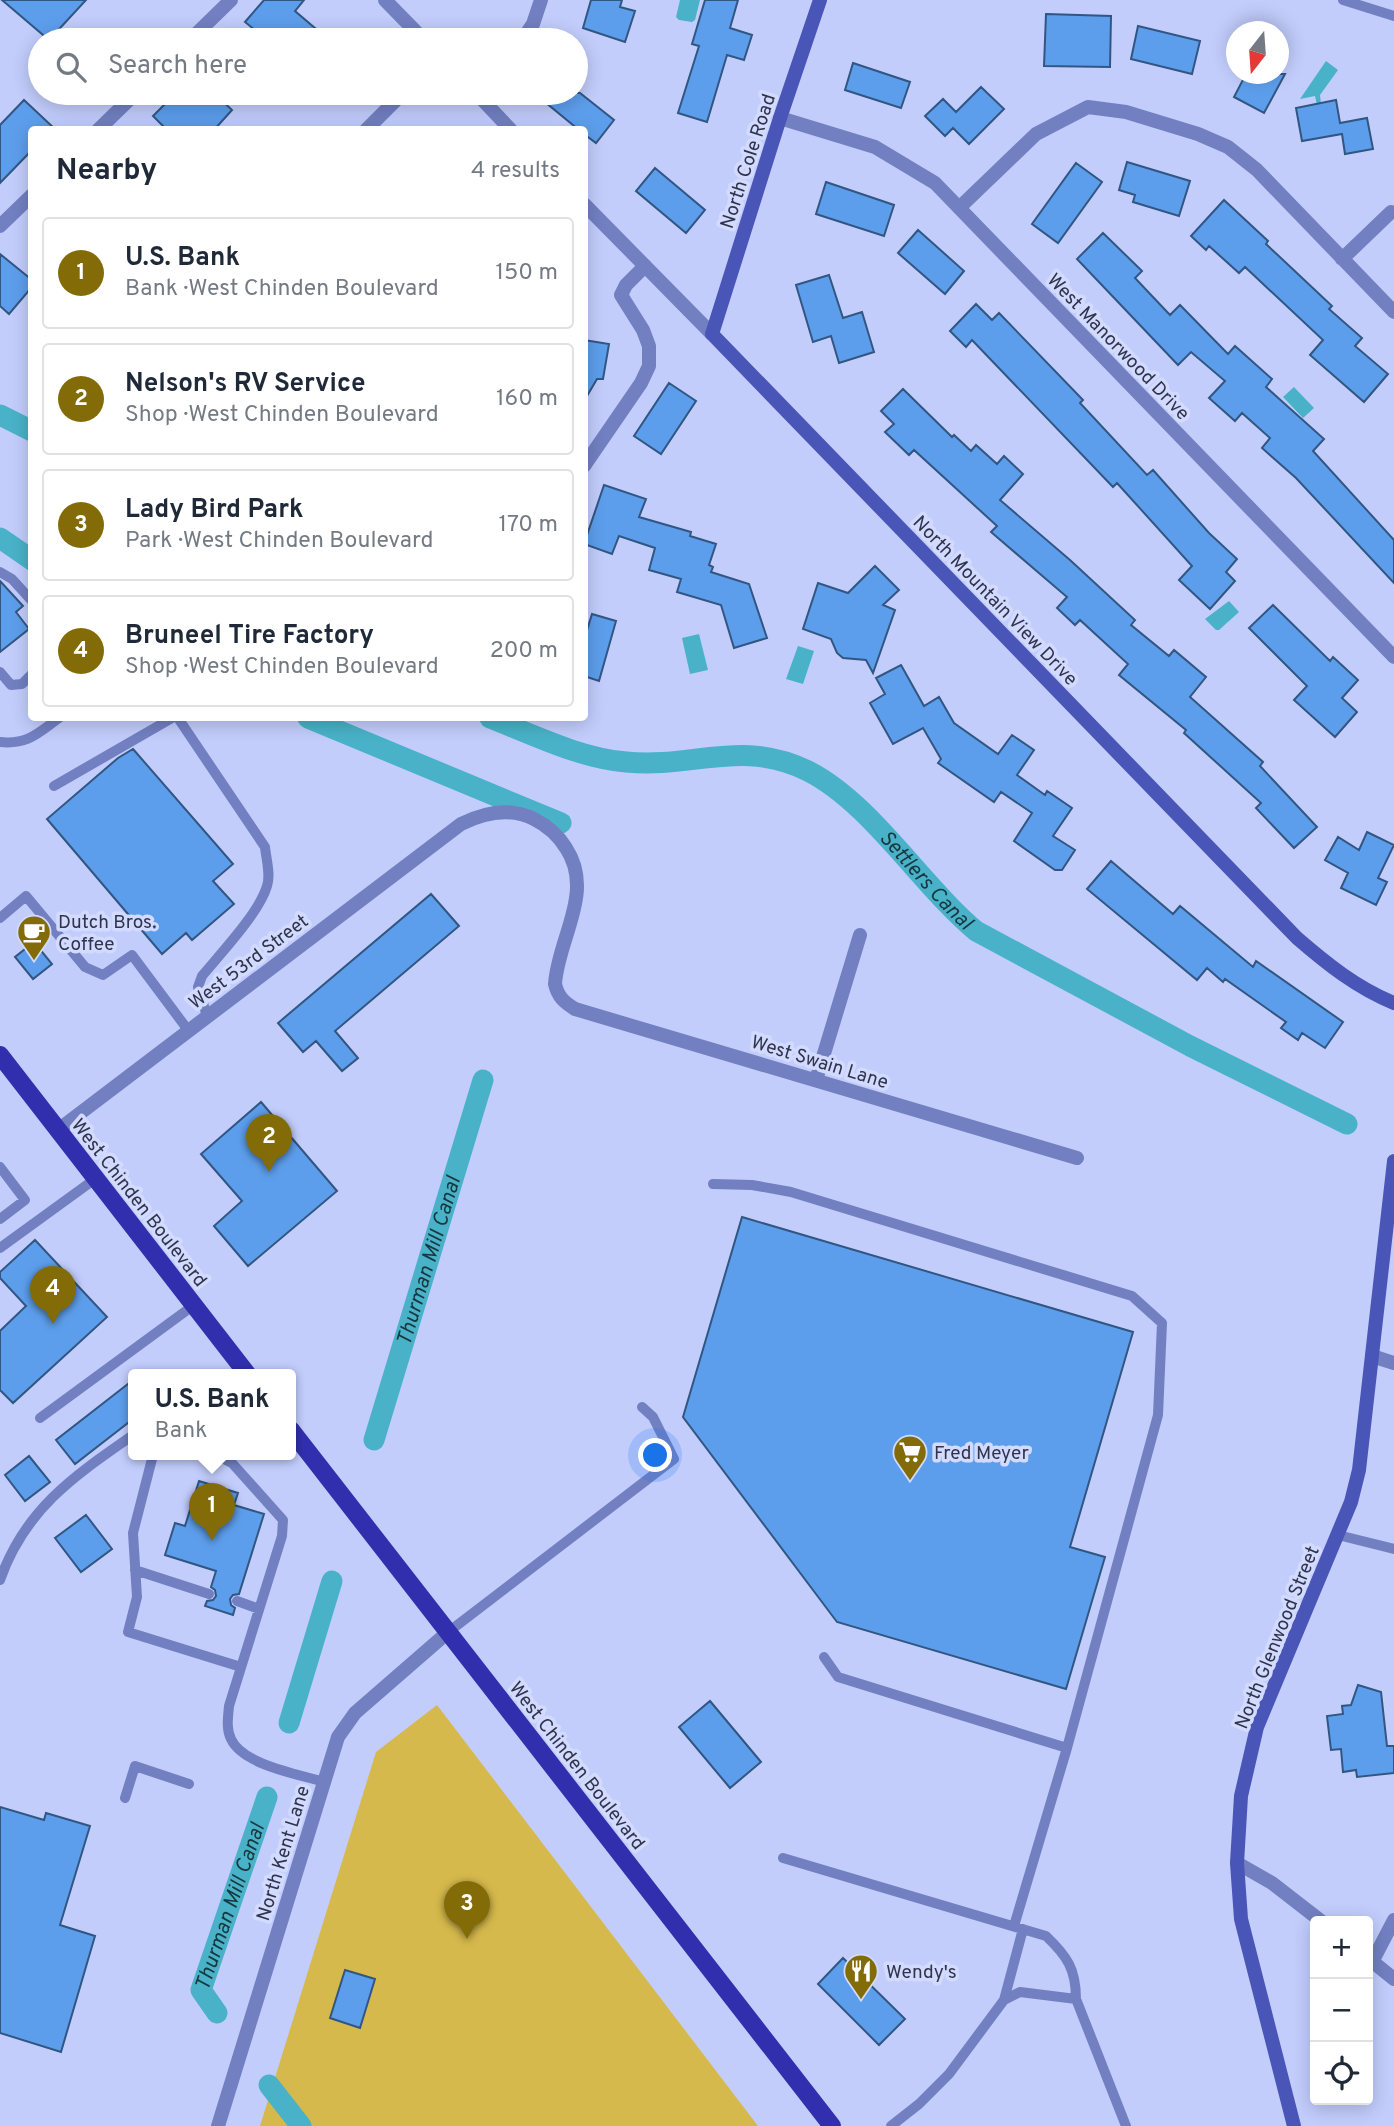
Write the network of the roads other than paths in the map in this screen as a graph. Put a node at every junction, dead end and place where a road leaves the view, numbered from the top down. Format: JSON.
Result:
{"nodes":[{"id":1,"x":231,"y":0,"type":"edge"},
{"id":2,"x":385,"y":0,"type":"edge"},
{"id":3,"x":541,"y":0,"type":"edge"},
{"id":4,"x":820,"y":0,"type":"edge"},
{"id":5,"x":1343,"y":0,"type":"edge"},
{"id":6,"x":1394,"y":16,"type":"edge"},
{"id":7,"x":202,"y":28,"type":"edge"},
{"id":8,"x":412,"y":28,"type":"edge"},
{"id":9,"x":530,"y":28,"type":"edge"},
{"id":10,"x":124,"y":105,"type":"edge"},
{"id":11,"x":391,"y":105,"type":"edge"},
{"id":12,"x":487,"y":105,"type":"edge"},
{"id":13,"x":780,"y":118,"type":"junction"},
{"id":14,"x":102,"y":126,"type":"edge"},
{"id":15,"x":370,"y":126,"type":"edge"},
{"id":16,"x":507,"y":126,"type":"edge"},
{"id":17,"x":28,"y":199,"type":"edge"},
{"id":18,"x":588,"y":208,"type":"edge"},
{"id":19,"x":959,"y":208,"type":"junction"},
{"id":20,"x":1391,"y":212,"type":"dead end"},
{"id":21,"x":0,"y":226,"type":"edge"},
{"id":22,"x":1342,"y":259,"type":"junction"},
{"id":23,"x":645,"y":266,"type":"junction"},
{"id":24,"x":1394,"y":312,"type":"edge"},
{"id":25,"x":712,"y":334,"type":"junction"},
{"id":26,"x":588,"y":460,"type":"edge"},
{"id":27,"x":0,"y":572,"type":"edge"},
{"id":28,"x":28,"y":597,"type":"edge"},
{"id":29,"x":1394,"y":657,"type":"edge"},
{"id":30,"x":0,"y":672,"type":"edge"},
{"id":31,"x":28,"y":678,"type":"edge"},
{"id":32,"x":55,"y":721,"type":"edge"},
{"id":33,"x":167,"y":721,"type":"edge"},
{"id":34,"x":180,"y":721,"type":"edge"},
{"id":35,"x":0,"y":742,"type":"edge"},
{"id":36,"x":54,"y":786,"type":"dead end"},
{"id":37,"x":0,"y":918,"type":"edge"},
{"id":38,"x":860,"y":935,"type":"dead end"},
{"id":39,"x":558,"y":994,"type":"joint"},
{"id":40,"x":1394,"y":1003,"type":"edge"},
{"id":41,"x":207,"y":1016,"type":"junction"},
{"id":42,"x":188,"y":1030,"type":"junction"},
{"id":43,"x":0,"y":1055,"type":"edge"},
{"id":44,"x":816,"y":1080,"type":"junction"},
{"id":45,"x":58,"y":1129,"type":"junction"},
{"id":46,"x":1077,"y":1158,"type":"dead end"},
{"id":47,"x":1394,"y":1161,"type":"edge"},
{"id":48,"x":0,"y":1167,"type":"edge"},
{"id":49,"x":95,"y":1179,"type":"junction"},
{"id":50,"x":713,"y":1184,"type":"dead end"},
{"id":51,"x":0,"y":1219,"type":"edge"},
{"id":52,"x":0,"y":1248,"type":"edge"},
{"id":53,"x":194,"y":1305,"type":"junction"},
{"id":54,"x":1372,"y":1356,"type":"junction"},
{"id":55,"x":1394,"y":1363,"type":"edge"},
{"id":56,"x":238,"y":1369,"type":"edge"},
{"id":57,"x":642,"y":1407,"type":"dead end"},
{"id":58,"x":40,"y":1418,"type":"dead end"},
{"id":59,"x":296,"y":1437,"type":"edge"},
{"id":60,"x":128,"y":1438,"type":"edge"},
{"id":61,"x":152,"y":1460,"type":"edge"},
{"id":62,"x":225,"y":1460,"type":"edge"},
{"id":63,"x":1338,"y":1535,"type":"junction"},
{"id":64,"x":1394,"y":1549,"type":"edge"},
{"id":65,"x":135,"y":1570,"type":"junction"},
{"id":66,"x":0,"y":1580,"type":"edge"},
{"id":67,"x":209,"y":1594,"type":"dead end"},
{"id":68,"x":237,"y":1601,"type":"dead end"},
{"id":69,"x":259,"y":1609,"type":"junction"},
{"id":70,"x":447,"y":1633,"type":"junction"},
{"id":71,"x":824,"y":1657,"type":"dead end"},
{"id":72,"x":241,"y":1667,"type":"junction"},
{"id":73,"x":1067,"y":1748,"type":"junction"},
{"id":74,"x":324,"y":1782,"type":"junction"},
{"id":75,"x":188,"y":1784,"type":"dead end"},
{"id":76,"x":125,"y":1798,"type":"dead end"},
{"id":77,"x":783,"y":1858,"type":"dead end"},
{"id":78,"x":1237,"y":1863,"type":"junction"},
{"id":79,"x":1315,"y":1916,"type":"edge"},
{"id":80,"x":1394,"y":1920,"type":"edge"},
{"id":81,"x":1018,"y":1927,"type":"junction"},
{"id":82,"x":1373,"y":1955,"type":"edge"},
{"id":83,"x":1373,"y":1962,"type":"edge"},
{"id":84,"x":1394,"y":1979,"type":"edge"},
{"id":85,"x":1076,"y":1999,"type":"junction"},
{"id":86,"x":1004,"y":2000,"type":"junction"},
{"id":87,"x":218,"y":2126,"type":"edge"},
{"id":88,"x":832,"y":2126,"type":"edge"},
{"id":89,"x":891,"y":2126,"type":"edge"},
{"id":90,"x":1126,"y":2126,"type":"edge"},
{"id":91,"x":1294,"y":2126,"type":"edge"}],
"edges":[{"from":1,"to":7,"type":"street"},
{"from":2,"to":8,"type":"street"},
{"from":3,"to":9,"type":"street"},
{"from":4,"to":13,"type":"main road","name":"North Cole Road"},
{"from":5,"to":6,"type":"lane"},
{"from":10,"to":14,"type":"street"},
{"from":11,"to":15,"type":"street"},
{"from":12,"to":16,"type":"street"},
{"from":13,"to":19,"type":"street","name":"West Manorwood Drive"},
{"from":13,"to":25,"type":"main road","name":"North Cole Road"},
{"from":17,"to":21,"type":"street"},
{"from":18,"to":23,"type":"street","name":"North Mountain View Drive"},
{"from":19,"to":22,"type":"street"},
{"from":19,"to":29,"type":"street","name":"West Manorwood Drive"},
{"from":20,"to":22,"type":"street"},
{"from":22,"to":24,"type":"street"},
{"from":23,"to":25,"type":"street","name":"North Mountain View Drive"},
{"from":23,"to":26,"type":"street"},
{"from":25,"to":40,"type":"main road","name":"North Mountain View Drive"},
{"from":27,"to":28,"type":"lane"},
{"from":30,"to":31,"type":"lane"},
{"from":32,"to":35,"type":"lane"},
{"from":33,"to":36,"type":"lane"},
{"from":34,"to":41,"type":"lane"},
{"from":37,"to":42,"type":"lane"},
{"from":38,"to":44,"type":"street"},
{"from":39,"to":41,"type":"street","name":"West 53rd Street"},
{"from":39,"to":44,"type":"street","name":"West Swain Lane"},
{"from":41,"to":42,"type":"street","name":"West 53rd Street"},
{"from":42,"to":45,"type":"street","name":"West 53rd Street"},
{"from":43,"to":45,"type":"main road","name":"West Chinden Boulevard"},
{"from":44,"to":46,"type":"street","name":"West Swain Lane"},
{"from":45,"to":49,"type":"main road","name":"West Chinden Boulevard"},
{"from":47,"to":54,"type":"main road","name":"North Glenwood Street"},
{"from":48,"to":51,"type":"lane"},
{"from":49,"to":52,"type":"lane"},
{"from":49,"to":53,"type":"main road","name":"West Chinden Boulevard"},
{"from":50,"to":73,"type":"lane"},
{"from":53,"to":56,"type":"main road","name":"West Chinden Boulevard"},
{"from":53,"to":58,"type":"lane"},
{"from":54,"to":55,"type":"street"},
{"from":54,"to":63,"type":"main road","name":"North Glenwood Street"},
{"from":57,"to":70,"type":"lane"},
{"from":59,"to":70,"type":"main road","name":"West Chinden Boulevard"},
{"from":60,"to":66,"type":"lane"},
{"from":61,"to":65,"type":"lane"},
{"from":62,"to":69,"type":"lane"},
{"from":63,"to":64,"type":"lane"},
{"from":63,"to":78,"type":"main road","name":"North Glenwood Street"},
{"from":65,"to":67,"type":"lane"},
{"from":65,"to":72,"type":"lane"},
{"from":68,"to":69,"type":"lane"},
{"from":69,"to":72,"type":"lane"},
{"from":70,"to":74,"type":"street","name":"North Kent Lane"},
{"from":70,"to":88,"type":"main road","name":"West Chinden Boulevard"},
{"from":71,"to":73,"type":"lane"},
{"from":72,"to":74,"type":"lane"},
{"from":73,"to":81,"type":"lane"},
{"from":74,"to":87,"type":"street","name":"North Kent Lane"},
{"from":75,"to":76,"type":"lane"},
{"from":77,"to":81,"type":"lane"},
{"from":78,"to":79,"type":"street"},
{"from":78,"to":91,"type":"main road","name":"North Glenwood Street"},
{"from":80,"to":82,"type":"street"},
{"from":81,"to":85,"type":"lane"},
{"from":81,"to":86,"type":"lane"},
{"from":83,"to":84,"type":"street"},
{"from":85,"to":86,"type":"lane"},
{"from":85,"to":90,"type":"lane"},
{"from":86,"to":89,"type":"lane"}]}
